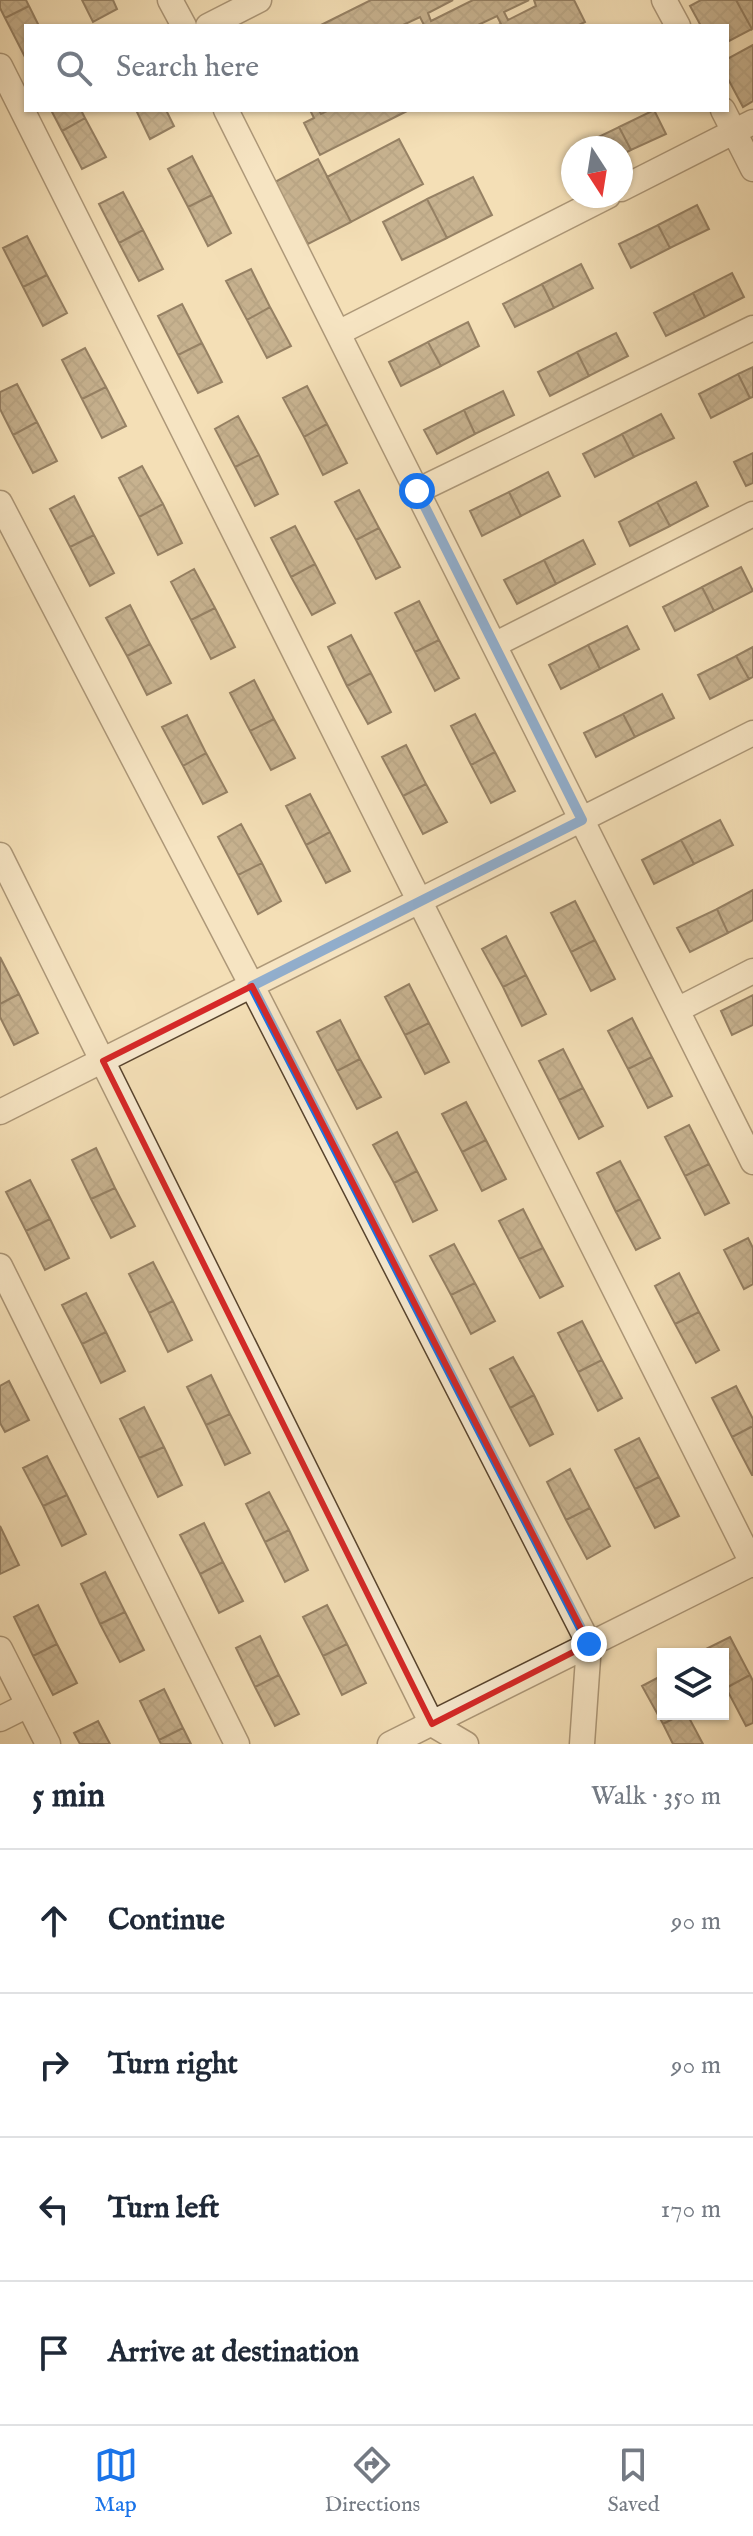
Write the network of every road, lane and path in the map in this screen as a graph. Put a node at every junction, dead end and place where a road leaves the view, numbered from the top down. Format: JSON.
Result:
{"nodes":[{"id":1,"x":170,"y":0,"type":"edge"},
{"id":2,"x":259,"y":0,"type":"edge"},
{"id":3,"x":664,"y":0,"type":"edge"},
{"id":4,"x":183,"y":24,"type":"edge"},
{"id":5,"x":212,"y":24,"type":"edge"},
{"id":6,"x":677,"y":24,"type":"edge"},
{"id":7,"x":0,"y":66,"type":"edge"},
{"id":8,"x":227,"y":112,"type":"edge"},
{"id":9,"x":725,"y":112,"type":"edge"},
{"id":10,"x":744,"y":127,"type":"edge"},
{"id":11,"x":753,"y":169,"type":"edge"},
{"id":12,"x":633,"y":183,"type":"edge"},
{"id":13,"x":584,"y":208,"type":"edge"},
{"id":14,"x":753,"y":328,"type":"edge"},
{"id":15,"x":338,"y":333,"type":"junction"},
{"id":16,"x":417,"y":491,"type":"junction"},
{"id":17,"x":0,"y":503,"type":"edge"},
{"id":18,"x":753,"y":514,"type":"edge"},
{"id":19,"x":494,"y":645,"type":"junction"},
{"id":20,"x":753,"y":733,"type":"edge"},
{"id":21,"x":582,"y":820,"type":"junction"},
{"id":22,"x":0,"y":855,"type":"edge"},
{"id":23,"x":418,"y":902,"type":"junction"},
{"id":24,"x":753,"y":971,"type":"edge"},
{"id":25,"x":252,"y":986,"type":"junction"},
{"id":26,"x":677,"y":1010,"type":"junction"},
{"id":27,"x":103,"y":1061,"type":"junction"},
{"id":28,"x":0,"y":1112,"type":"edge"},
{"id":29,"x":752,"y":1157,"type":"edge"},
{"id":30,"x":0,"y":1266,"type":"edge"},
{"id":31,"x":753,"y":1563,"type":"edge"},
{"id":32,"x":589,"y":1644,"type":"junction"},
{"id":33,"x":0,"y":1649,"type":"edge"},
{"id":34,"x":28,"y":1705,"type":"junction"},
{"id":35,"x":0,"y":1719,"type":"edge"},
{"id":36,"x":432,"y":1724,"type":"junction"},
{"id":37,"x":48,"y":1744,"type":"edge"},
{"id":38,"x":237,"y":1744,"type":"edge"},
{"id":39,"x":390,"y":1744,"type":"edge"},
{"id":40,"x":466,"y":1744,"type":"edge"},
{"id":41,"x":582,"y":1744,"type":"edge"}],
"edges":[{"from":1,"to":4,"type":"street"},
{"from":2,"to":5,"type":"street"},
{"from":3,"to":6,"type":"street"},
{"from":7,"to":23,"type":"street"},
{"from":8,"to":15,"type":"street"},
{"from":9,"to":10,"type":"street"},
{"from":10,"to":11,"type":"street"},
{"from":10,"to":12,"type":"street"},
{"from":13,"to":15,"type":"street"},
{"from":14,"to":16,"type":"street"},
{"from":15,"to":16,"type":"street"},
{"from":16,"to":19,"type":"street"},
{"from":17,"to":25,"type":"street"},
{"from":18,"to":19,"type":"street"},
{"from":19,"to":21,"type":"street"},
{"from":20,"to":21,"type":"street"},
{"from":21,"to":23,"type":"street"},
{"from":21,"to":26,"type":"street"},
{"from":22,"to":27,"type":"street"},
{"from":23,"to":25,"type":"street"},
{"from":23,"to":31,"type":"street"},
{"from":24,"to":26,"type":"street"},
{"from":25,"to":27,"type":"street"},
{"from":25,"to":32,"type":"street"},
{"from":26,"to":29,"type":"street"},
{"from":27,"to":28,"type":"street"},
{"from":27,"to":36,"type":"street"},
{"from":30,"to":38,"type":"street"},
{"from":31,"to":32,"type":"street"},
{"from":32,"to":36,"type":"street"},
{"from":32,"to":41,"type":"street"},
{"from":33,"to":34,"type":"street"},
{"from":34,"to":35,"type":"street"},
{"from":34,"to":37,"type":"street"},
{"from":36,"to":39,"type":"street"},
{"from":36,"to":40,"type":"street"}]}
